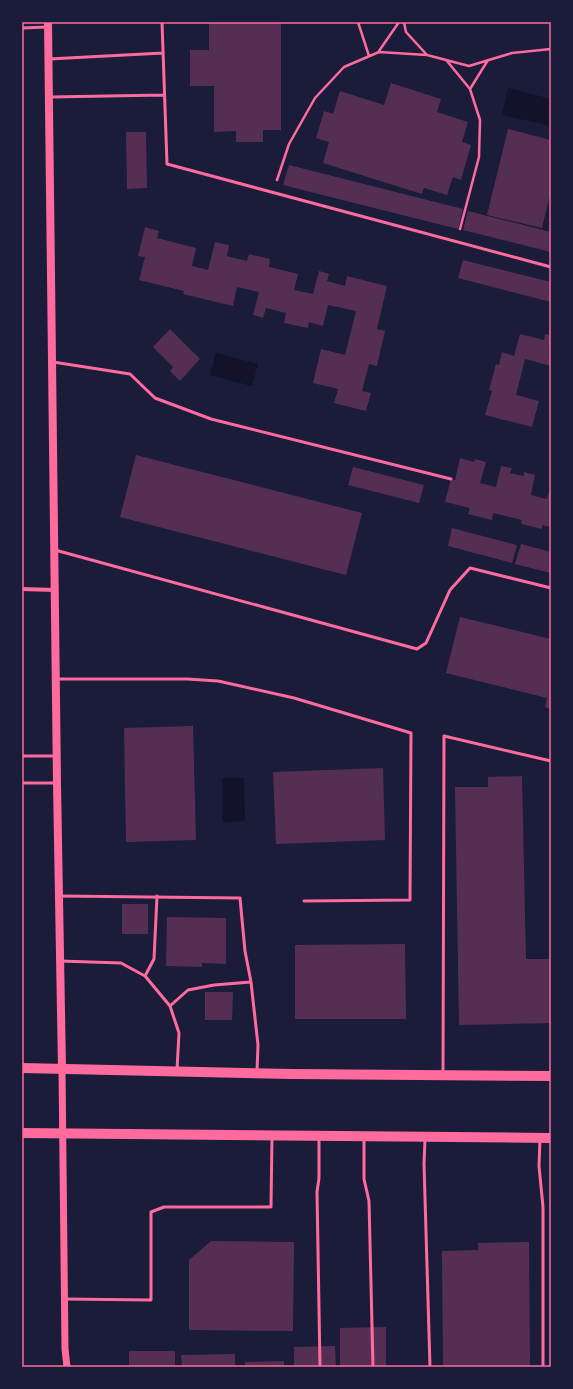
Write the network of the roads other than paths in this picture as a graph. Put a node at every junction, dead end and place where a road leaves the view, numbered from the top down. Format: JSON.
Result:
{"nodes":[{"id":1,"x":162,"y":22,"type":"edge"},
{"id":2,"x":48,"y":24,"type":"edge"},
{"id":3,"x":22,"y":28,"type":"edge"},
{"id":4,"x":163,"y":53,"type":"junction"},
{"id":5,"x":49,"y":59,"type":"junction"},
{"id":6,"x":164,"y":95,"type":"junction"},
{"id":7,"x":49,"y":97,"type":"junction"},
{"id":8,"x":551,"y":267,"type":"edge"},
{"id":9,"x":53,"y":362,"type":"junction"},
{"id":10,"x":451,"y":479,"type":"dead end"},
{"id":11,"x":55,"y":550,"type":"junction"},
{"id":12,"x":551,"y":588,"type":"edge"},
{"id":13,"x":22,"y":589,"type":"edge"},
{"id":14,"x":55,"y":590,"type":"junction"},
{"id":15,"x":56,"y":679,"type":"junction"},
{"id":16,"x":22,"y":756,"type":"edge"},
{"id":17,"x":57,"y":756,"type":"junction"},
{"id":18,"x":551,"y":761,"type":"edge"},
{"id":19,"x":22,"y":783,"type":"edge"},
{"id":20,"x":57,"y":783,"type":"junction"},
{"id":21,"x":59,"y":896,"type":"junction"},
{"id":22,"x":157,"y":896,"type":"junction"},
{"id":23,"x":304,"y":901,"type":"dead end"},
{"id":24,"x":60,"y":961,"type":"junction"},
{"id":25,"x":145,"y":976,"type":"junction"},
{"id":26,"x":251,"y":982,"type":"junction"},
{"id":27,"x":170,"y":1006,"type":"junction"},
{"id":28,"x":22,"y":1068,"type":"edge"},
{"id":29,"x":62,"y":1069,"type":"junction"},
{"id":30,"x":177,"y":1071,"type":"junction"},
{"id":31,"x":257,"y":1073,"type":"junction"},
{"id":32,"x":443,"y":1075,"type":"junction"},
{"id":33,"x":551,"y":1076,"type":"edge"},
{"id":34,"x":22,"y":1133,"type":"edge"},
{"id":35,"x":62,"y":1134,"type":"junction"},
{"id":36,"x":272,"y":1135,"type":"junction"},
{"id":37,"x":319,"y":1136,"type":"junction"},
{"id":38,"x":364,"y":1136,"type":"junction"},
{"id":39,"x":425,"y":1136,"type":"junction"},
{"id":40,"x":540,"y":1138,"type":"junction"},
{"id":41,"x":551,"y":1138,"type":"edge"},
{"id":42,"x":64,"y":1299,"type":"junction"},
{"id":43,"x":68,"y":1367,"type":"edge"},
{"id":44,"x":320,"y":1367,"type":"edge"},
{"id":45,"x":373,"y":1367,"type":"edge"},
{"id":46,"x":430,"y":1367,"type":"edge"},
{"id":47,"x":543,"y":1367,"type":"edge"}],
"edges":[{"from":1,"to":4,"type":"lane"},
{"from":2,"to":3,"type":"lane"},
{"from":2,"to":5,"type":"main road"},
{"from":4,"to":5,"type":"lane"},
{"from":4,"to":6,"type":"lane"},
{"from":5,"to":7,"type":"main road"},
{"from":6,"to":7,"type":"lane"},
{"from":6,"to":8,"type":"lane"},
{"from":7,"to":9,"type":"main road"},
{"from":9,"to":10,"type":"lane"},
{"from":9,"to":11,"type":"main road"},
{"from":11,"to":12,"type":"lane"},
{"from":11,"to":14,"type":"main road"},
{"from":13,"to":14,"type":"street"},
{"from":14,"to":15,"type":"main road"},
{"from":15,"to":17,"type":"main road"},
{"from":15,"to":23,"type":"lane"},
{"from":16,"to":17,"type":"lane"},
{"from":17,"to":20,"type":"main road"},
{"from":18,"to":32,"type":"lane"},
{"from":19,"to":20,"type":"lane"},
{"from":20,"to":21,"type":"main road"},
{"from":21,"to":22,"type":"lane"},
{"from":21,"to":24,"type":"main road"},
{"from":22,"to":25,"type":"lane"},
{"from":22,"to":26,"type":"lane"},
{"from":24,"to":25,"type":"lane"},
{"from":24,"to":29,"type":"main road"},
{"from":25,"to":27,"type":"lane"},
{"from":26,"to":27,"type":"lane"},
{"from":26,"to":31,"type":"lane"},
{"from":27,"to":30,"type":"lane"},
{"from":28,"to":29,"type":"main road"},
{"from":29,"to":30,"type":"main road"},
{"from":29,"to":35,"type":"street"},
{"from":30,"to":31,"type":"main road"},
{"from":31,"to":32,"type":"main road"},
{"from":32,"to":33,"type":"main road"},
{"from":34,"to":35,"type":"main road"},
{"from":35,"to":36,"type":"main road"},
{"from":35,"to":42,"type":"street"},
{"from":36,"to":37,"type":"main road"},
{"from":36,"to":42,"type":"lane"},
{"from":37,"to":38,"type":"main road"},
{"from":37,"to":44,"type":"lane"},
{"from":38,"to":39,"type":"main road"},
{"from":38,"to":45,"type":"lane"},
{"from":39,"to":40,"type":"main road"},
{"from":39,"to":46,"type":"lane"},
{"from":40,"to":41,"type":"main road"},
{"from":40,"to":47,"type":"lane"},
{"from":42,"to":43,"type":"street"}]}
